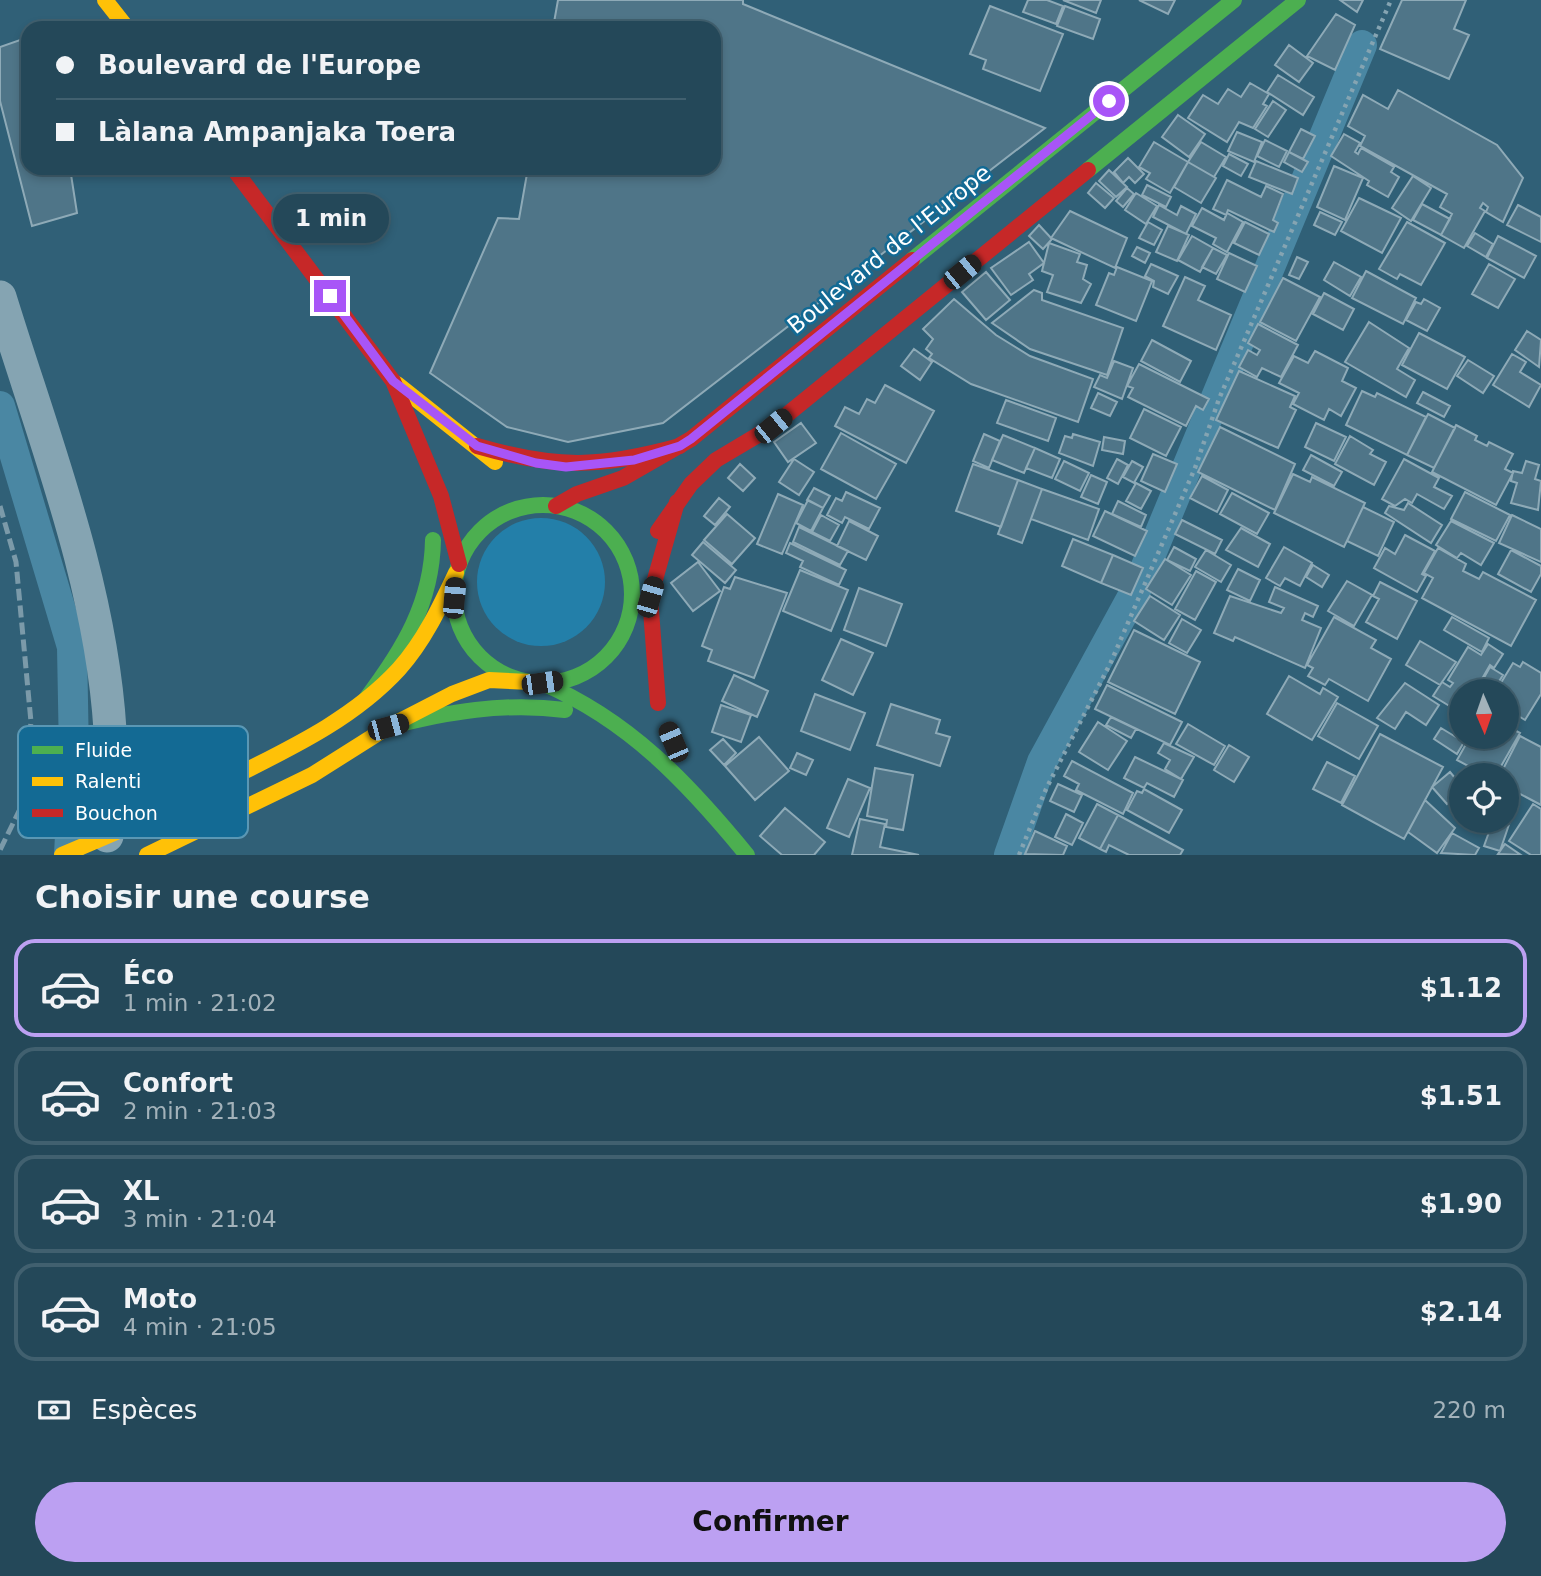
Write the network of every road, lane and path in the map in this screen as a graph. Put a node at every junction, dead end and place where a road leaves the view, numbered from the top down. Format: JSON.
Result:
{"nodes":[{"id":1,"x":105,"y":0,"type":"edge"},
{"id":2,"x":1234,"y":0,"type":"edge"},
{"id":3,"x":1298,"y":0,"type":"edge"},
{"id":4,"x":1391,"y":0,"type":"edge"},
{"id":5,"x":122,"y":21,"type":"edge"},
{"id":6,"x":238,"y":175,"type":"edge"},
{"id":7,"x":0,"y":297,"type":"edge"},
{"id":8,"x":393,"y":381,"type":"junction"},
{"id":9,"x":477,"y":446,"type":"junction"},
{"id":10,"x":680,"y":446,"type":"junction"},
{"id":11,"x":429,"y":464,"type":"junction"},
{"id":12,"x":508,"y":471,"type":"dead end"},
{"id":13,"x":534,"y":491,"type":"dead end"},
{"id":14,"x":677,"y":502,"type":"junction"},
{"id":15,"x":552,"y":505,"type":"junction"},
{"id":16,"x":457,"y":569,"type":"junction"},
{"id":17,"x":632,"y":610,"type":"junction"},
{"id":18,"x":536,"y":682,"type":"junction"},
{"id":19,"x":366,"y":699,"type":"junction"},
{"id":20,"x":109,"y":726,"type":"edge"},
{"id":21,"x":388,"y":727,"type":"junction"},
{"id":22,"x":623,"y":727,"type":"junction"},
{"id":23,"x":679,"y":755,"type":"dead end"},
{"id":24,"x":248,"y":770,"type":"edge"},
{"id":25,"x":698,"y":794,"type":"junction"},
{"id":26,"x":248,"y":806,"type":"edge"},
{"id":27,"x":182,"y":838,"type":"edge"},
{"id":28,"x":101,"y":839,"type":"edge"},
{"id":29,"x":62,"y":855,"type":"edge"},
{"id":30,"x":147,"y":855,"type":"edge"},
{"id":31,"x":747,"y":855,"type":"edge"},
{"id":32,"x":1019,"y":855,"type":"edge"}],
"edges":[{"from":1,"to":5,"type":"main road"},
{"from":2,"to":10,"type":"main road","name":"Boulevard de l'Europe"},
{"from":3,"to":14,"type":"main road"},
{"from":4,"to":32,"type":"path"},
{"from":6,"to":8,"type":"main road"},
{"from":7,"to":20,"type":"street"},
{"from":8,"to":9,"type":"main road"},
{"from":8,"to":11,"type":"main road"},
{"from":9,"to":10,"type":"main road"},
{"from":9,"to":12,"type":"main road"},
{"from":10,"to":15,"type":"main road","name":"Boulevard de l'Europe"},
{"from":11,"to":16,"type":"main road"},
{"from":11,"to":19,"type":"main road"},
{"from":13,"to":15,"type":"main road"},
{"from":14,"to":17,"type":"main road"},
{"from":14,"to":17,"type":"main road"},
{"from":15,"to":16,"type":"main road"},
{"from":15,"to":17,"type":"main road"},
{"from":16,"to":18,"type":"main road"},
{"from":16,"to":19,"type":"main road"},
{"from":17,"to":18,"type":"main road"},
{"from":18,"to":21,"type":"main road"},
{"from":18,"to":22,"type":"main road"},
{"from":19,"to":24,"type":"main road"},
{"from":21,"to":22,"type":"main road"},
{"from":21,"to":26,"type":"main road"},
{"from":22,"to":25,"type":"main road"},
{"from":23,"to":25,"type":"main road"},
{"from":25,"to":31,"type":"main road"},
{"from":27,"to":30,"type":"main road"},
{"from":28,"to":29,"type":"main road"}]}
